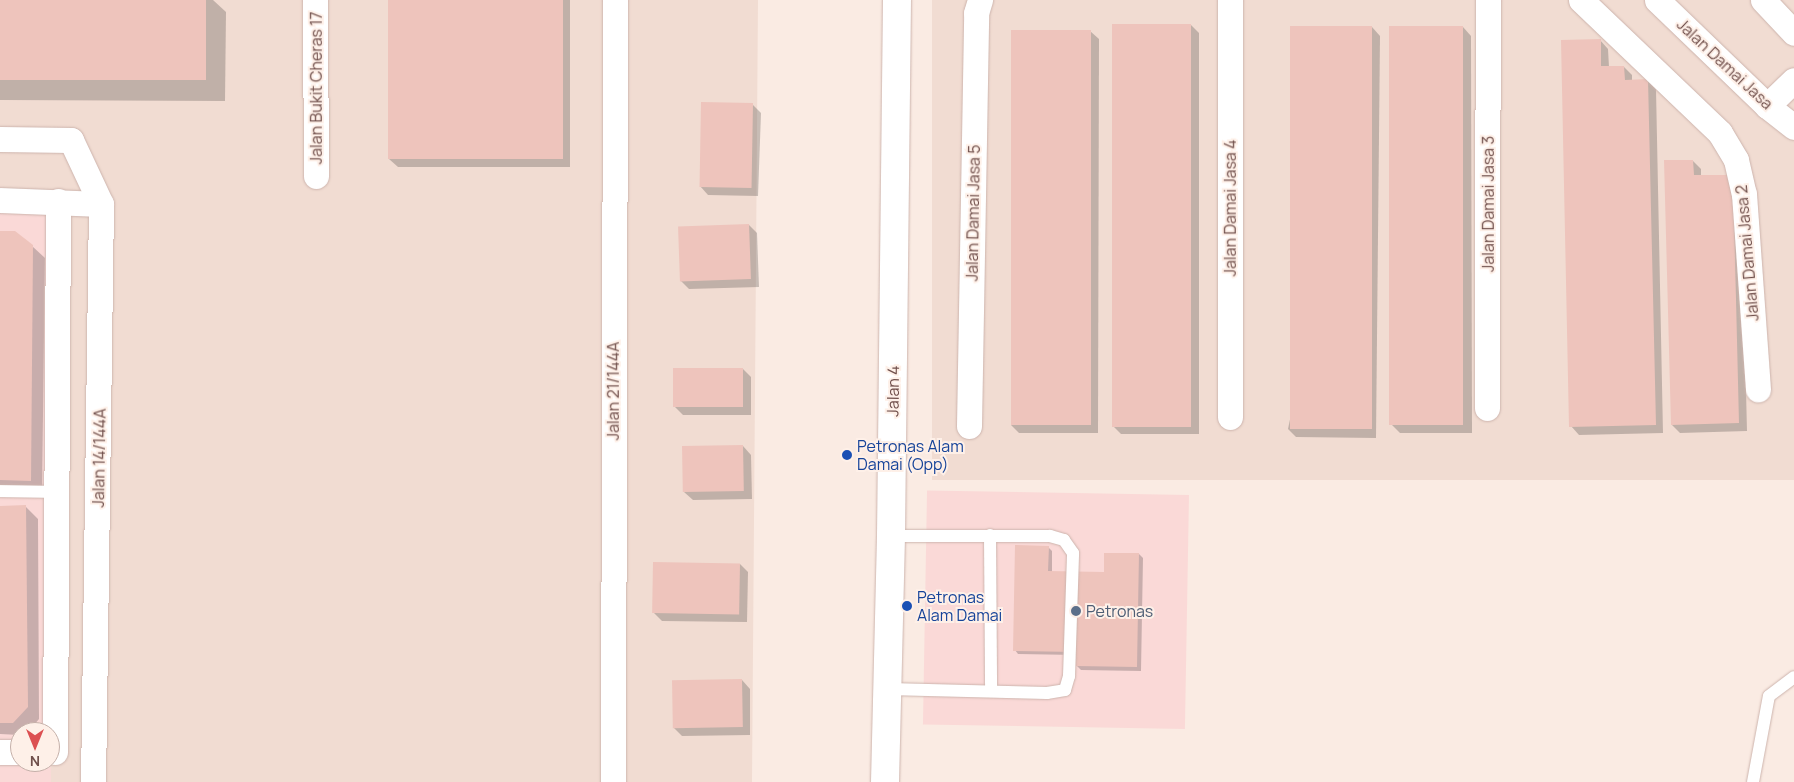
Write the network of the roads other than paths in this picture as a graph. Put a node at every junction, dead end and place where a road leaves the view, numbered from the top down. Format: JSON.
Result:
{"nodes":[{"id":1,"x":315,"y":0,"type":"edge"},
{"id":2,"x":615,"y":0,"type":"edge"},
{"id":3,"x":897,"y":0,"type":"edge"},
{"id":4,"x":980,"y":0,"type":"edge"},
{"id":5,"x":1230,"y":0,"type":"edge"},
{"id":6,"x":1488,"y":0,"type":"edge"},
{"id":7,"x":1581,"y":0,"type":"edge"},
{"id":8,"x":1657,"y":0,"type":"edge"},
{"id":9,"x":1764,"y":0,"type":"edge"},
{"id":10,"x":1794,"y":33,"type":"edge"},
{"id":11,"x":1794,"y":80,"type":"edge"},
{"id":12,"x":1767,"y":106,"type":"junction"},
{"id":13,"x":1794,"y":127,"type":"edge"},
{"id":14,"x":0,"y":139,"type":"edge"},
{"id":15,"x":316,"y":176,"type":"dead end"},
{"id":16,"x":0,"y":200,"type":"edge"},
{"id":17,"x":58,"y":200,"type":"junction"},
{"id":18,"x":101,"y":204,"type":"junction"},
{"id":19,"x":1758,"y":390,"type":"dead end"},
{"id":20,"x":1487,"y":408,"type":"dead end"},
{"id":21,"x":1230,"y":416,"type":"dead end"},
{"id":22,"x":969,"y":426,"type":"dead end"},
{"id":23,"x":0,"y":491,"type":"edge"},
{"id":24,"x":56,"y":492,"type":"junction"},
{"id":25,"x":990,"y":534,"type":"junction"},
{"id":26,"x":892,"y":536,"type":"junction"},
{"id":27,"x":1794,"y":677,"type":"edge"},
{"id":28,"x":888,"y":690,"type":"junction"},
{"id":29,"x":991,"y":691,"type":"junction"},
{"id":30,"x":53,"y":722,"type":"edge"},
{"id":31,"x":60,"y":752,"type":"edge"},
{"id":32,"x":94,"y":752,"type":"junction"},
{"id":33,"x":93,"y":782,"type":"edge"},
{"id":34,"x":613,"y":782,"type":"edge"},
{"id":35,"x":885,"y":782,"type":"edge"},
{"id":36,"x":1753,"y":782,"type":"edge"}],
"edges":[{"from":1,"to":15,"type":"street","name":"Jalan Bukit Cheras 17"},
{"from":2,"to":34,"type":"street","name":"Jalan 21/144A"},
{"from":3,"to":26,"type":"street","name":"Jalan 4"},
{"from":4,"to":22,"type":"street","name":"Jalan Damai Jasa 5"},
{"from":5,"to":21,"type":"street","name":"Jalan Damai Jasa 4"},
{"from":6,"to":20,"type":"street","name":"Jalan Damai Jasa 3"},
{"from":7,"to":19,"type":"street","name":"Jalan Damai Jasa 2"},
{"from":8,"to":12,"type":"street","name":"Jalan Damai Jasa"},
{"from":9,"to":10,"type":"street"},
{"from":11,"to":12,"type":"street"},
{"from":12,"to":13,"type":"street","name":"Jalan Damai Jasa"},
{"from":14,"to":18,"type":"street","name":"Jalan 14/144A"},
{"from":16,"to":17,"type":"street"},
{"from":17,"to":18,"type":"street"},
{"from":17,"to":24,"type":"street"},
{"from":18,"to":32,"type":"street","name":"Jalan 14/144A"},
{"from":23,"to":24,"type":"lane"},
{"from":24,"to":30,"type":"street"},
{"from":25,"to":26,"type":"lane"},
{"from":25,"to":29,"type":"lane"},
{"from":25,"to":29,"type":"lane"},
{"from":26,"to":28,"type":"street","name":"Jalan 4"},
{"from":27,"to":36,"type":"lane"},
{"from":28,"to":29,"type":"lane"},
{"from":28,"to":35,"type":"street","name":"Jalan 4"},
{"from":31,"to":32,"type":"street"},
{"from":32,"to":33,"type":"street","name":"Jalan 14/144A"}]}
